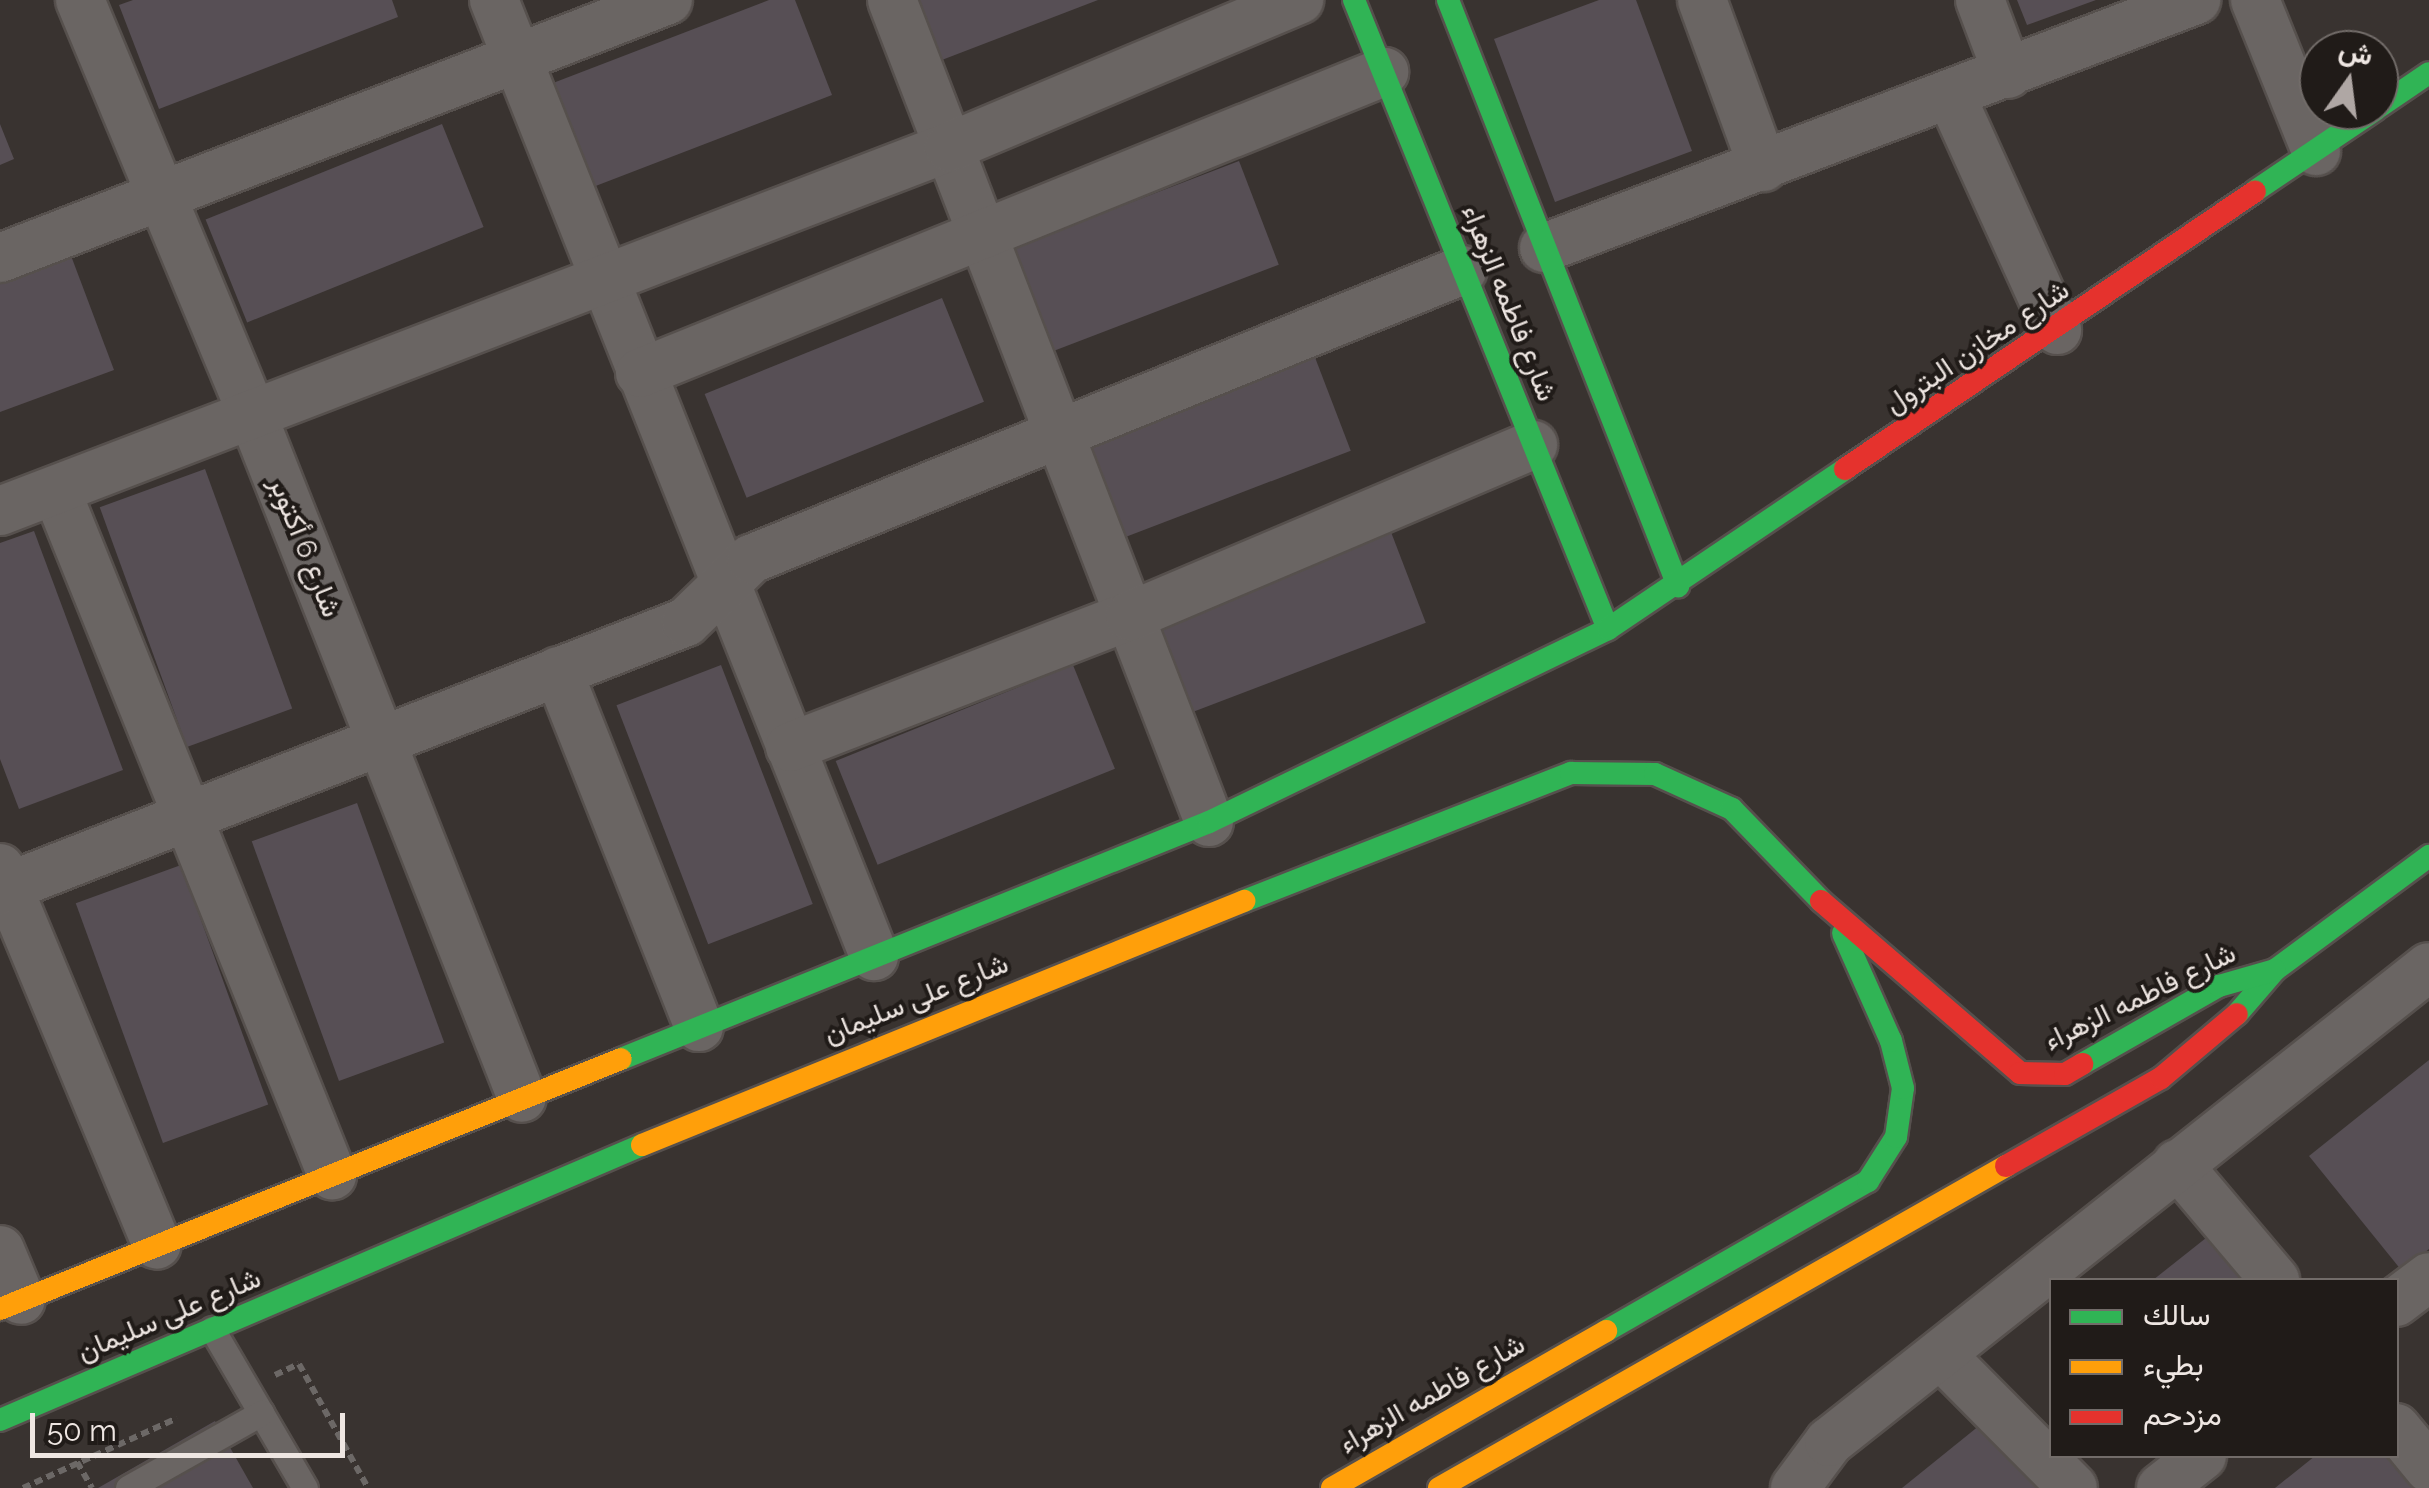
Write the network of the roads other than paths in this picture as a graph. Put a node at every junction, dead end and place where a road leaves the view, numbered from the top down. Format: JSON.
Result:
{"nodes":[{"id":1,"x":80,"y":0,"type":"edge"},
{"id":2,"x":494,"y":0,"type":"edge"},
{"id":3,"x":668,"y":0,"type":"edge"},
{"id":4,"x":892,"y":0,"type":"edge"},
{"id":5,"x":1299,"y":0,"type":"edge"},
{"id":6,"x":1354,"y":0,"type":"edge"},
{"id":7,"x":1448,"y":0,"type":"edge"},
{"id":8,"x":1702,"y":0,"type":"edge"},
{"id":9,"x":1980,"y":0,"type":"edge"},
{"id":10,"x":2196,"y":0,"type":"edge"},
{"id":11,"x":2254,"y":0,"type":"edge"},
{"id":12,"x":518,"y":58,"type":"junction"},
{"id":13,"x":1384,"y":72,"type":"junction"},
{"id":14,"x":2429,"y":73,"type":"edge"},
{"id":15,"x":2008,"y":74,"type":"junction"},
{"id":16,"x":2399,"y":94,"type":"edge"},
{"id":17,"x":1951,"y":96,"type":"junction"},
{"id":18,"x":2346,"y":130,"type":"edge"},
{"id":19,"x":949,"y":148,"type":"junction"},
{"id":20,"x":2316,"y":151,"type":"junction"},
{"id":21,"x":1763,"y":167,"type":"junction"},
{"id":22,"x":162,"y":196,"type":"junction"},
{"id":23,"x":983,"y":237,"type":"junction"},
{"id":24,"x":1544,"y":248,"type":"junction"},
{"id":25,"x":0,"y":258,"type":"edge"},
{"id":26,"x":1463,"y":270,"type":"junction"},
{"id":27,"x":603,"y":280,"type":"junction"},
{"id":28,"x":2057,"y":330,"type":"junction"},
{"id":29,"x":640,"y":373,"type":"junction"},
{"id":30,"x":252,"y":414,"type":"junction"},
{"id":31,"x":1061,"y":437,"type":"junction"},
{"id":32,"x":1533,"y":446,"type":"junction"},
{"id":33,"x":56,"y":490,"type":"junction"},
{"id":34,"x":0,"y":511,"type":"edge"},
{"id":35,"x":724,"y":583,"type":"junction"},
{"id":36,"x":1678,"y":586,"type":"junction"},
{"id":37,"x":1130,"y":616,"type":"junction"},
{"id":38,"x":1608,"y":628,"type":"junction"},
{"id":39,"x":558,"y":671,"type":"junction"},
{"id":40,"x":381,"y":740,"type":"junction"},
{"id":41,"x":790,"y":746,"type":"junction"},
{"id":42,"x":188,"y":816,"type":"junction"},
{"id":43,"x":1209,"y":822,"type":"junction"},
{"id":44,"x":2429,"y":856,"type":"edge"},
{"id":45,"x":3,"y":882,"type":"edge"},
{"id":46,"x":1833,"y":912,"type":"junction"},
{"id":47,"x":874,"y":956,"type":"junction"},
{"id":48,"x":2275,"y":970,"type":"junction"},
{"id":49,"x":820,"y":978,"type":"junction"},
{"id":50,"x":2422,"y":987,"type":"edge"},
{"id":51,"x":834,"y":1008,"type":"dead end"},
{"id":52,"x":699,"y":1027,"type":"junction"},
{"id":53,"x":522,"y":1098,"type":"junction"},
{"id":54,"x":2178,"y":1164,"type":"junction"},
{"id":55,"x":332,"y":1175,"type":"junction"},
{"id":56,"x":157,"y":1246,"type":"junction"},
{"id":57,"x":0,"y":1250,"type":"edge"},
{"id":58,"x":2429,"y":1277,"type":"edge"},
{"id":59,"x":2273,"y":1278,"type":"edge"},
{"id":60,"x":2399,"y":1300,"type":"edge"},
{"id":61,"x":10,"y":1305,"type":"edge"},
{"id":62,"x":212,"y":1329,"type":"junction"},
{"id":63,"x":1941,"y":1354,"type":"junction"},
{"id":64,"x":261,"y":1413,"type":"junction"},
{"id":65,"x":0,"y":1420,"type":"edge"},
{"id":66,"x":2399,"y":1432,"type":"edge"},
{"id":67,"x":2199,"y":1458,"type":"edge"},
{"id":68,"x":2429,"y":1468,"type":"edge"},
{"id":69,"x":299,"y":1486,"type":"edge"},
{"id":70,"x":128,"y":1488,"type":"edge"},
{"id":71,"x":1332,"y":1488,"type":"edge"},
{"id":72,"x":1439,"y":1488,"type":"edge"},
{"id":73,"x":1795,"y":1488,"type":"edge"},
{"id":74,"x":2073,"y":1488,"type":"edge"},
{"id":75,"x":2161,"y":1488,"type":"edge"}],
"edges":[{"from":1,"to":22,"type":"street","name":"شارع 6 أكتوبر"},
{"from":2,"to":12,"type":"street"},
{"from":3,"to":12,"type":"street"},
{"from":4,"to":19,"type":"street"},
{"from":5,"to":19,"type":"street"},
{"from":6,"to":13,"type":"street","name":"شارع فاطمه الزهراء"},
{"from":7,"to":24,"type":"street","name":"شارع فاطمه الزهراء"},
{"from":8,"to":21,"type":"street"},
{"from":9,"to":15,"type":"street"},
{"from":10,"to":15,"type":"street"},
{"from":11,"to":20,"type":"street"},
{"from":12,"to":22,"type":"street"},
{"from":12,"to":27,"type":"street"},
{"from":13,"to":23,"type":"street"},
{"from":13,"to":26,"type":"street","name":"شارع فاطمه الزهراء"},
{"from":14,"to":16,"type":"street","name":"شارع مخازن البترول"},
{"from":15,"to":17,"type":"street"},
{"from":17,"to":21,"type":"street"},
{"from":17,"to":28,"type":"street"},
{"from":18,"to":20,"type":"street","name":"شارع مخازن البترول"},
{"from":19,"to":23,"type":"street"},
{"from":19,"to":27,"type":"street"},
{"from":20,"to":28,"type":"street","name":"شارع مخازن البترول"},
{"from":21,"to":24,"type":"street"},
{"from":22,"to":25,"type":"street"},
{"from":22,"to":30,"type":"street","name":"شارع 6 أكتوبر"},
{"from":23,"to":29,"type":"street"},
{"from":23,"to":31,"type":"street"},
{"from":24,"to":36,"type":"street","name":"شارع فاطمه الزهراء"},
{"from":26,"to":31,"type":"street"},
{"from":26,"to":32,"type":"street","name":"شارع فاطمه الزهراء"},
{"from":27,"to":29,"type":"street"},
{"from":27,"to":30,"type":"street"},
{"from":28,"to":36,"type":"street","name":"شارع مخازن البترول"},
{"from":29,"to":35,"type":"street"},
{"from":30,"to":33,"type":"street"},
{"from":30,"to":40,"type":"street","name":"شارع 6 أكتوبر"},
{"from":31,"to":35,"type":"street"},
{"from":31,"to":37,"type":"street"},
{"from":32,"to":37,"type":"street"},
{"from":32,"to":38,"type":"street","name":"شارع فاطمه الزهراء"},
{"from":33,"to":34,"type":"street"},
{"from":33,"to":42,"type":"street"},
{"from":35,"to":39,"type":"street"},
{"from":35,"to":41,"type":"street"},
{"from":36,"to":38,"type":"street","name":"شارع مخازن البترول"},
{"from":37,"to":41,"type":"street"},
{"from":37,"to":43,"type":"street"},
{"from":38,"to":43,"type":"street","name":"شارع مخازن البترول"},
{"from":39,"to":40,"type":"street"},
{"from":39,"to":52,"type":"street"},
{"from":40,"to":42,"type":"street"},
{"from":40,"to":53,"type":"street","name":"شارع 6 أكتوبر"},
{"from":41,"to":47,"type":"street"},
{"from":42,"to":45,"type":"street"},
{"from":42,"to":55,"type":"street"},
{"from":43,"to":47,"type":"street","name":"شارع مخازن البترول"},
{"from":44,"to":48,"type":"street"},
{"from":45,"to":56,"type":"street"},
{"from":46,"to":48,"type":"street","name":"شارع فاطمه الزهراء"},
{"from":46,"to":62,"type":"street","name":"شارع على سليمان"},
{"from":46,"to":71,"type":"street","name":"شارع فاطمه الزهراء"},
{"from":47,"to":49,"type":"street","name":"شارع مخازن البترول"},
{"from":48,"to":72,"type":"street","name":"شارع فاطمه الزهراء"},
{"from":49,"to":51,"type":"street"},
{"from":49,"to":52,"type":"street","name":"شارع مخازن البترول"},
{"from":50,"to":54,"type":"street"},
{"from":52,"to":53,"type":"street","name":"شارع مخازن البترول"},
{"from":53,"to":55,"type":"street","name":"شارع مخازن البترول"},
{"from":54,"to":59,"type":"street"},
{"from":54,"to":63,"type":"street"},
{"from":55,"to":56,"type":"street","name":"شارع مخازن البترول"},
{"from":56,"to":61,"type":"street","name":"شارع مخازن البترول"},
{"from":57,"to":61,"type":"street"},
{"from":58,"to":60,"type":"street"},
{"from":62,"to":64,"type":"lane"},
{"from":62,"to":65,"type":"street","name":"شارع على سليمان"},
{"from":63,"to":73,"type":"street"},
{"from":63,"to":74,"type":"street"},
{"from":64,"to":69,"type":"lane"},
{"from":64,"to":70,"type":"lane"},
{"from":66,"to":68,"type":"street"},
{"from":67,"to":75,"type":"street"}]}
